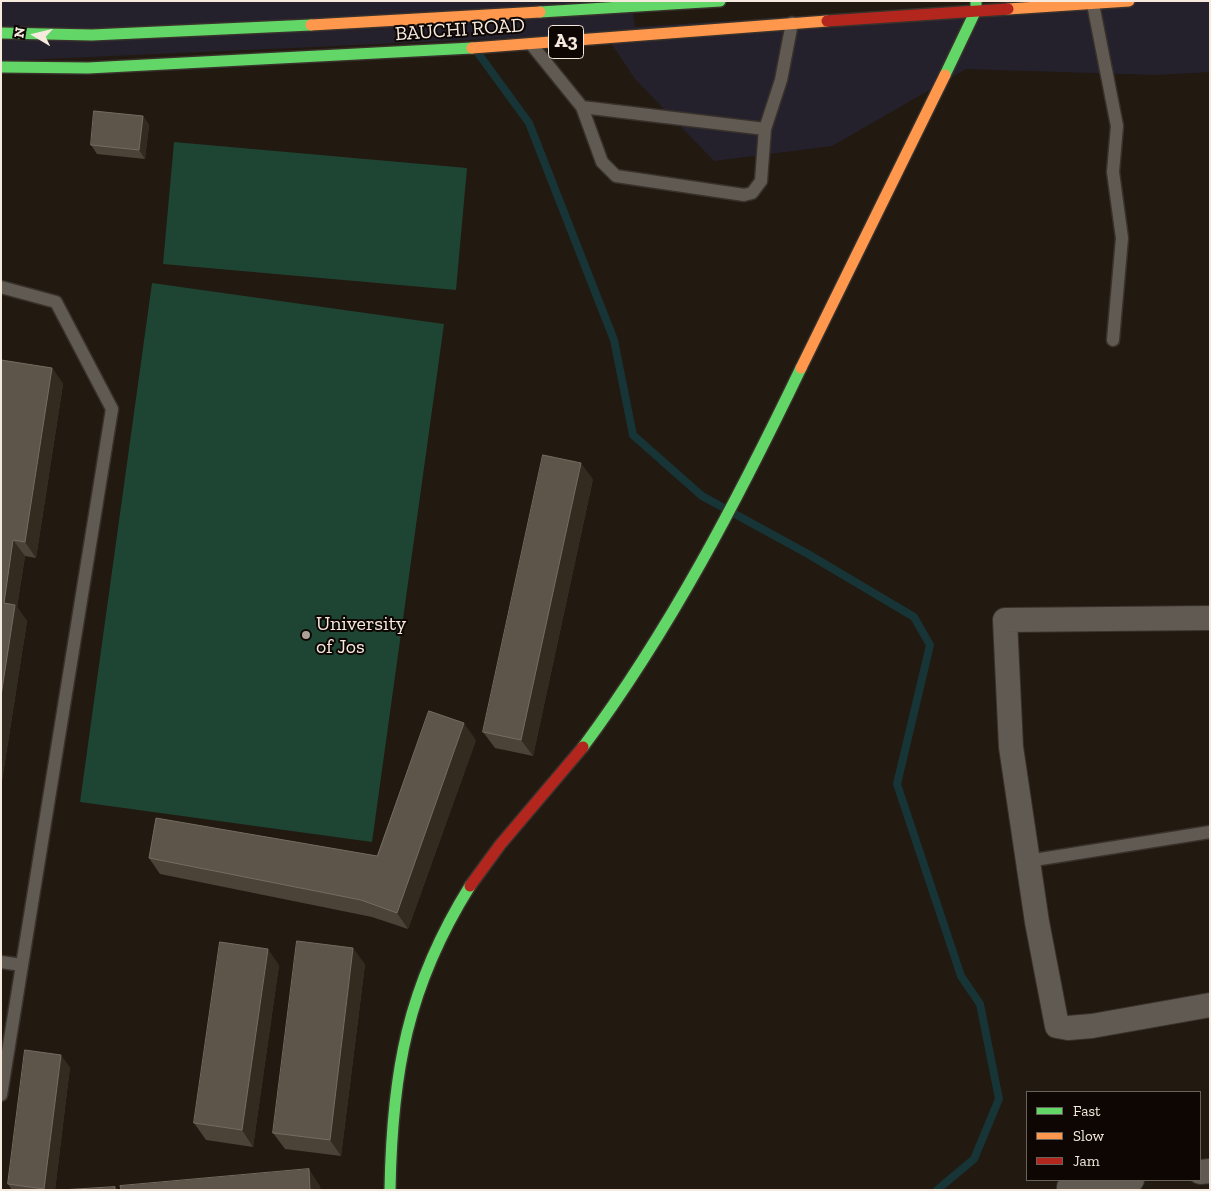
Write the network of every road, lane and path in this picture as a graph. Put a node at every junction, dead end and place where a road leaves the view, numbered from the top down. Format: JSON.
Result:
{"nodes":[{"id":1,"x":720,"y":1,"type":"edge"},
{"id":2,"x":1129,"y":1,"type":"edge"},
{"id":3,"x":648,"y":4,"type":"edge"},
{"id":4,"x":1093,"y":4,"type":"junction"},
{"id":5,"x":976,"y":6,"type":"edge"},
{"id":6,"x":792,"y":23,"type":"junction"},
{"id":7,"x":1,"y":33,"type":"edge"},
{"id":8,"x":531,"y":44,"type":"junction"},
{"id":9,"x":1,"y":67,"type":"edge"},
{"id":10,"x":582,"y":108,"type":"junction"},
{"id":11,"x":765,"y":128,"type":"junction"},
{"id":12,"x":1,"y":287,"type":"edge"},
{"id":13,"x":1113,"y":340,"type":"dead end"},
{"id":14,"x":1210,"y":618,"type":"edge"},
{"id":15,"x":1210,"y":832,"type":"edge"},
{"id":16,"x":1028,"y":861,"type":"junction"},
{"id":17,"x":1,"y":962,"type":"edge"},
{"id":18,"x":22,"y":965,"type":"junction"},
{"id":19,"x":1210,"y":1005,"type":"edge"},
{"id":20,"x":1,"y":1095,"type":"edge"},
{"id":21,"x":1123,"y":1181,"type":"edge"},
{"id":22,"x":1069,"y":1187,"type":"dead end"},
{"id":23,"x":390,"y":1190,"type":"edge"}],
"edges":[{"from":1,"to":3,"type":"main road","name":"BAUCHI ROAD","number":"A3"},
{"from":2,"to":4,"type":"main road","name":"BAUCHI ROAD","number":"A3"},
{"from":3,"to":7,"type":"main road","name":"BAUCHI ROAD","number":"A3"},
{"from":4,"to":5,"type":"main road","name":"BAUCHI ROAD","number":"A3"},
{"from":4,"to":13,"type":"lane"},
{"from":5,"to":6,"type":"main road","name":"BAUCHI ROAD","number":"A3"},
{"from":5,"to":23,"type":"main road"},
{"from":6,"to":8,"type":"main road","name":"BAUCHI ROAD","number":"A3"},
{"from":6,"to":11,"type":"lane"},
{"from":8,"to":9,"type":"main road","name":"BAUCHI ROAD","number":"A3"},
{"from":8,"to":10,"type":"lane"},
{"from":10,"to":11,"type":"lane"},
{"from":10,"to":11,"type":"lane"},
{"from":12,"to":18,"type":"lane"},
{"from":14,"to":16,"type":"street"},
{"from":15,"to":16,"type":"lane"},
{"from":16,"to":19,"type":"street"},
{"from":17,"to":18,"type":"lane"},
{"from":18,"to":20,"type":"lane"},
{"from":21,"to":22,"type":"street"}]}
